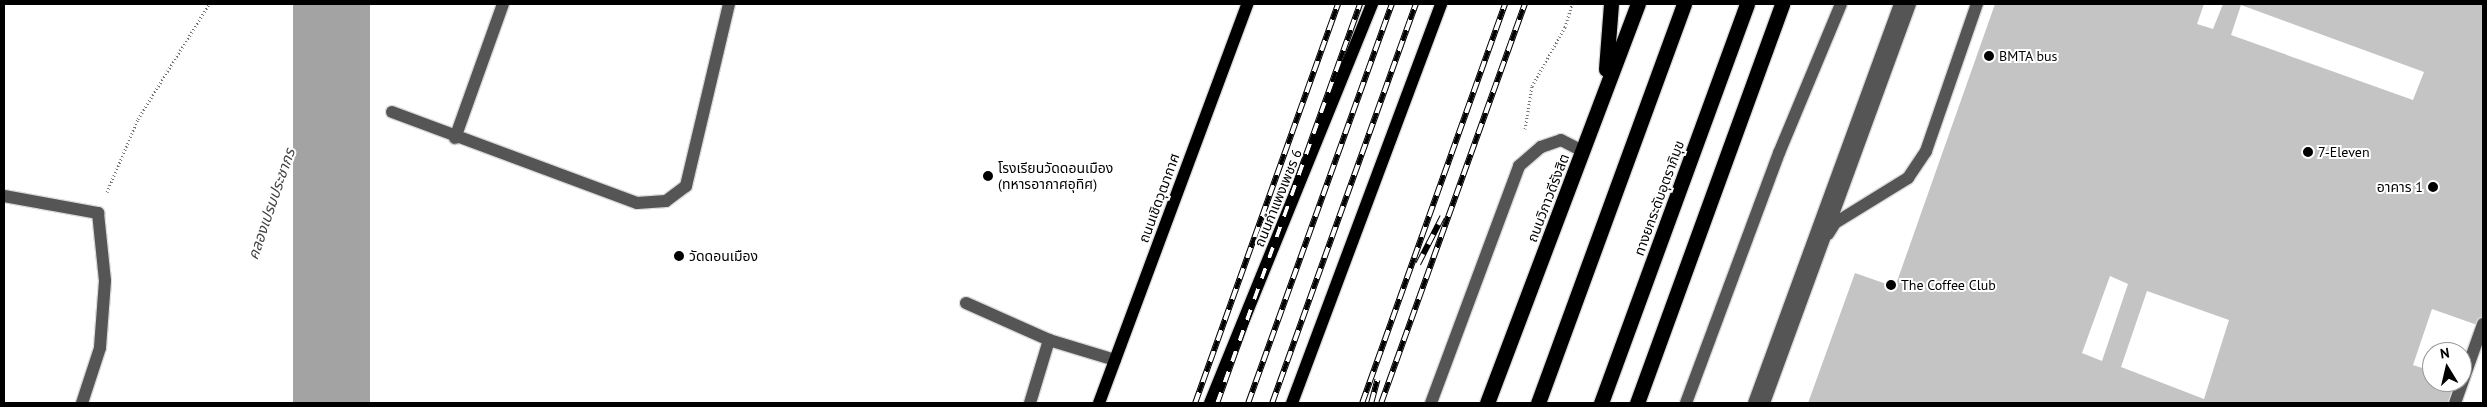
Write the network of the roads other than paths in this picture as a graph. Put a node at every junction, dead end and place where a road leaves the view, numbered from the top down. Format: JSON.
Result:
{"nodes":[{"id":1,"x":503,"y":4,"type":"edge"},
{"id":2,"x":729,"y":4,"type":"edge"},
{"id":3,"x":1247,"y":4,"type":"edge"},
{"id":4,"x":1372,"y":4,"type":"edge"},
{"id":5,"x":1441,"y":4,"type":"edge"},
{"id":6,"x":1611,"y":4,"type":"edge"},
{"id":7,"x":1628,"y":4,"type":"edge"},
{"id":8,"x":1638,"y":4,"type":"edge"},
{"id":9,"x":1684,"y":4,"type":"edge"},
{"id":10,"x":1747,"y":4,"type":"edge"},
{"id":11,"x":1782,"y":4,"type":"edge"},
{"id":12,"x":1841,"y":4,"type":"edge"},
{"id":13,"x":1900,"y":4,"type":"edge"},
{"id":14,"x":1910,"y":4,"type":"edge"},
{"id":15,"x":1977,"y":4,"type":"edge"},
{"id":16,"x":1620,"y":45,"type":"junction"},
{"id":17,"x":1603,"y":98,"type":"junction"},
{"id":18,"x":392,"y":112,"type":"dead end"},
{"id":19,"x":455,"y":138,"type":"junction"},
{"id":20,"x":1583,"y":151,"type":"junction"},
{"id":21,"x":4,"y":196,"type":"edge"},
{"id":22,"x":1817,"y":239,"type":"junction"},
{"id":23,"x":966,"y":303,"type":"dead end"},
{"id":24,"x":2483,"y":324,"type":"edge"},
{"id":25,"x":1050,"y":340,"type":"junction"},
{"id":26,"x":1115,"y":360,"type":"junction"},
{"id":27,"x":82,"y":403,"type":"edge"},
{"id":28,"x":1030,"y":403,"type":"edge"},
{"id":29,"x":1099,"y":403,"type":"edge"},
{"id":30,"x":1210,"y":403,"type":"edge"},
{"id":31,"x":1292,"y":403,"type":"edge"},
{"id":32,"x":1431,"y":403,"type":"edge"},
{"id":33,"x":1487,"y":403,"type":"edge"},
{"id":34,"x":1538,"y":403,"type":"edge"},
{"id":35,"x":1601,"y":403,"type":"edge"},
{"id":36,"x":1637,"y":403,"type":"edge"},
{"id":37,"x":1686,"y":403,"type":"edge"},
{"id":38,"x":1754,"y":403,"type":"edge"},
{"id":39,"x":1764,"y":403,"type":"edge"},
{"id":40,"x":2455,"y":403,"type":"edge"}],
"edges":[{"from":1,"to":19,"type":"street"},
{"from":2,"to":19,"type":"street"},
{"from":3,"to":26,"type":"main road","name":"ถนนเชิดวุฒากาศ"},
{"from":4,"to":30,"type":"main road","name":"ถนนกำแพงเพชร 6"},
{"from":5,"to":31,"type":"main road"},
{"from":6,"to":17,"type":"highway"},
{"from":7,"to":16,"type":"highway"},
{"from":8,"to":16,"type":"highway","name":"ถนนวิภาวดีรังสิต"},
{"from":9,"to":34,"type":"highway"},
{"from":10,"to":35,"type":"highway","name":"ทางยกระดับอุตราภิมุข"},
{"from":11,"to":36,"type":"highway"},
{"from":12,"to":37,"type":"street"},
{"from":13,"to":22,"type":"street"},
{"from":14,"to":22,"type":"street"},
{"from":15,"to":22,"type":"street"},
{"from":16,"to":17,"type":"highway","name":"ถนนวิภาวดีรังสิต"},
{"from":17,"to":20,"type":"highway","name":"ถนนวิภาวดีรังสิต"},
{"from":18,"to":19,"type":"street"},
{"from":20,"to":32,"type":"street"},
{"from":20,"to":33,"type":"highway","name":"ถนนวิภาวดีรังสิต"},
{"from":21,"to":27,"type":"street"},
{"from":22,"to":38,"type":"street"},
{"from":22,"to":39,"type":"street"},
{"from":23,"to":25,"type":"street"},
{"from":24,"to":40,"type":"street"},
{"from":25,"to":26,"type":"street"},
{"from":25,"to":28,"type":"street"},
{"from":26,"to":29,"type":"main road","name":"ถนนเชิดวุฒากาศ"}]}
